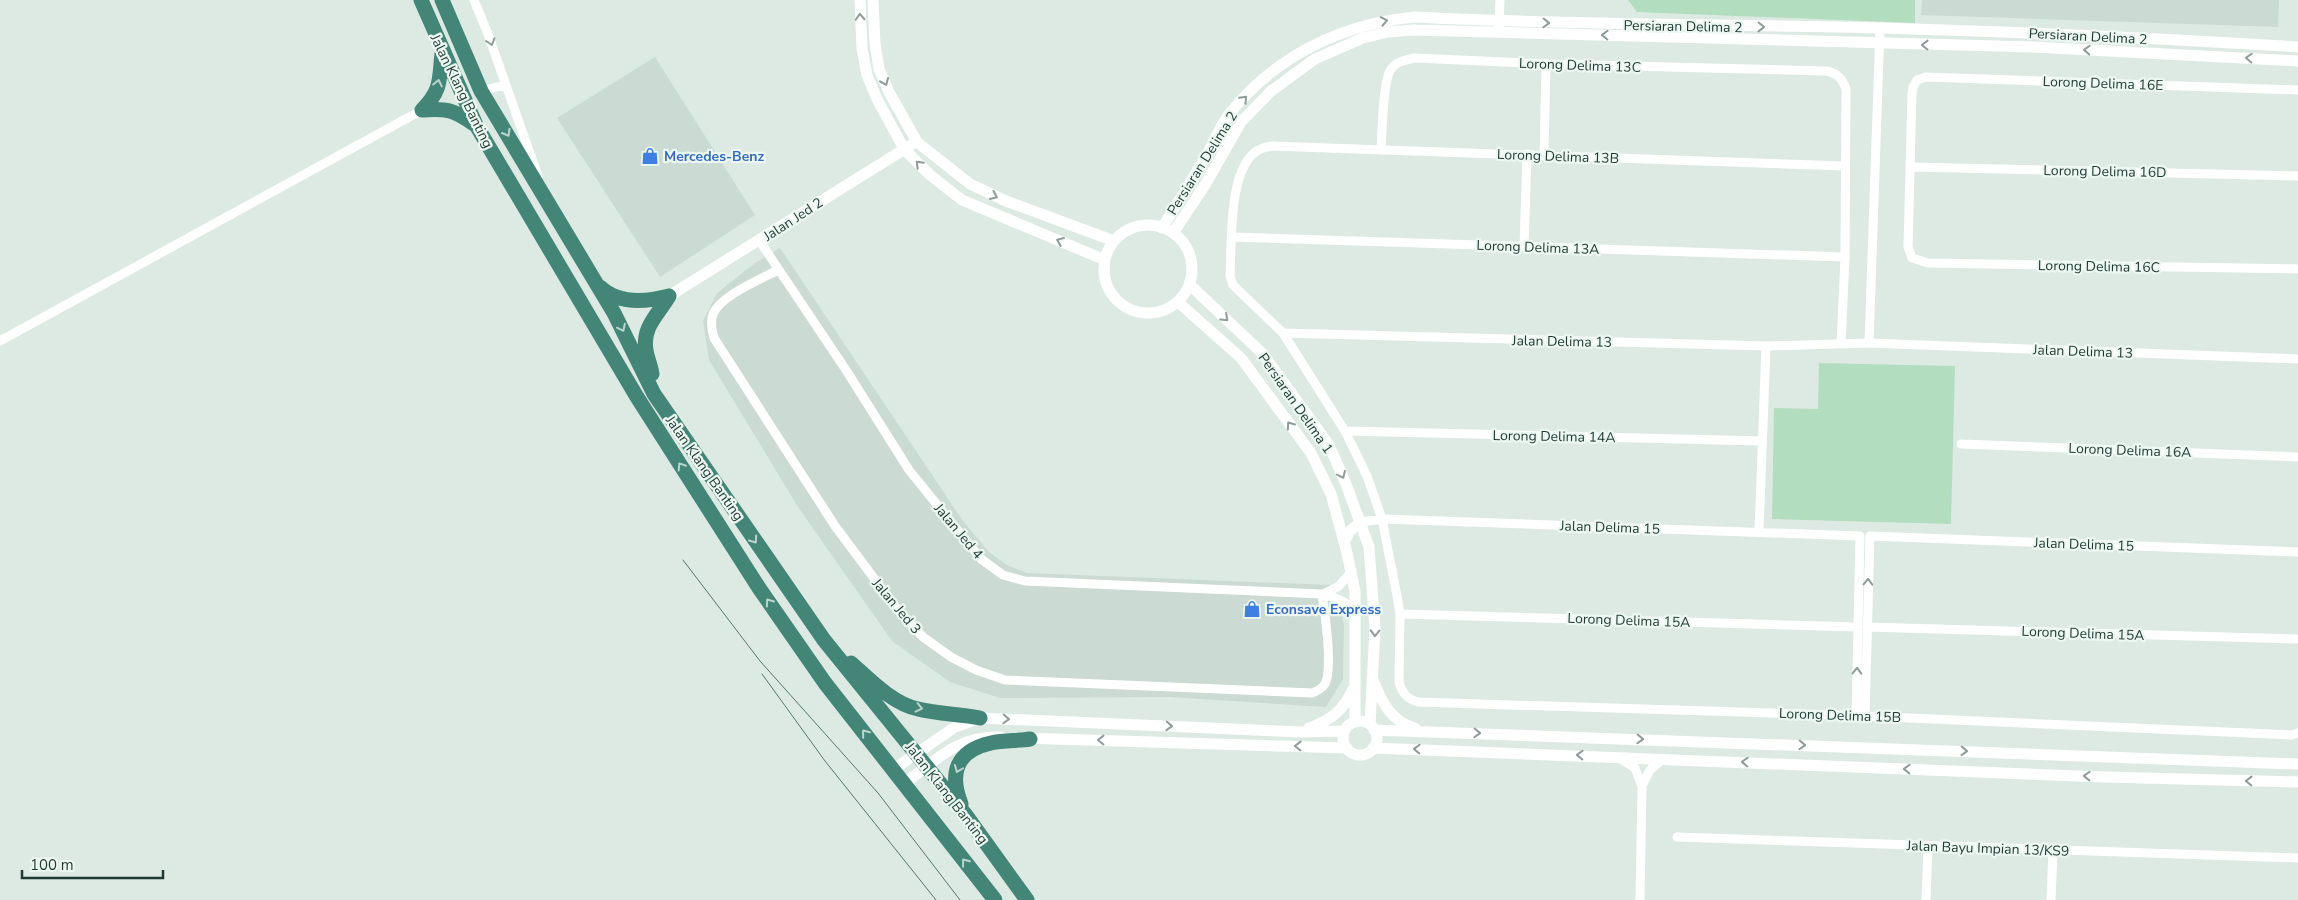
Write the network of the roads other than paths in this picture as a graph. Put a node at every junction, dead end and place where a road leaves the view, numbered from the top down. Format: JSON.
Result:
{"nodes":[{"id":1,"x":421,"y":0,"type":"edge"},
{"id":2,"x":428,"y":0,"type":"edge"},
{"id":3,"x":442,"y":0,"type":"edge"},
{"id":4,"x":474,"y":0,"type":"edge"},
{"id":5,"x":860,"y":0,"type":"edge"},
{"id":6,"x":873,"y":0,"type":"edge"},
{"id":7,"x":1500,"y":0,"type":"edge"},
{"id":8,"x":1500,"y":27,"type":"junction"},
{"id":9,"x":1880,"y":28,"type":"junction"},
{"id":10,"x":1879,"y":44,"type":"junction"},
{"id":11,"x":2298,"y":47,"type":"edge"},
{"id":12,"x":442,"y":51,"type":"junction"},
{"id":13,"x":2298,"y":61,"type":"edge"},
{"id":14,"x":1546,"y":64,"type":"junction"},
{"id":15,"x":505,"y":85,"type":"junction"},
{"id":16,"x":2298,"y":90,"type":"edge"},
{"id":17,"x":481,"y":91,"type":"junction"},
{"id":18,"x":422,"y":110,"type":"junction"},
{"id":19,"x":476,"y":125,"type":"junction"},
{"id":20,"x":917,"y":142,"type":"junction"},
{"id":21,"x":904,"y":149,"type":"junction"},
{"id":22,"x":1381,"y":150,"type":"junction"},
{"id":23,"x":1527,"y":154,"type":"junction"},
{"id":24,"x":1544,"y":155,"type":"junction"},
{"id":25,"x":1845,"y":166,"type":"junction"},
{"id":26,"x":1911,"y":167,"type":"junction"},
{"id":27,"x":2298,"y":176,"type":"edge"},
{"id":28,"x":547,"y":200,"type":"junction"},
{"id":29,"x":1162,"y":228,"type":"junction"},
{"id":30,"x":1173,"y":233,"type":"junction"},
{"id":31,"x":1232,"y":237,"type":"junction"},
{"id":32,"x":759,"y":240,"type":"junction"},
{"id":33,"x":1114,"y":241,"type":"junction"},
{"id":34,"x":1524,"y":246,"type":"junction"},
{"id":35,"x":1845,"y":257,"type":"junction"},
{"id":36,"x":1105,"y":260,"type":"junction"},
{"id":37,"x":2298,"y":269,"type":"edge"},
{"id":38,"x":778,"y":270,"type":"junction"},
{"id":39,"x":1190,"y":285,"type":"junction"},
{"id":40,"x":598,"y":286,"type":"junction"},
{"id":41,"x":669,"y":296,"type":"junction"},
{"id":42,"x":1178,"y":302,"type":"junction"},
{"id":43,"x":1282,"y":333,"type":"junction"},
{"id":44,"x":0,"y":341,"type":"edge"},
{"id":45,"x":1869,"y":343,"type":"junction"},
{"id":46,"x":1841,"y":344,"type":"junction"},
{"id":47,"x":1766,"y":346,"type":"junction"},
{"id":48,"x":2298,"y":359,"type":"edge"},
{"id":49,"x":654,"y":394,"type":"junction"},
{"id":50,"x":1345,"y":431,"type":"junction"},
{"id":51,"x":1762,"y":441,"type":"junction"},
{"id":52,"x":1961,"y":444,"type":"dead end"},
{"id":53,"x":2298,"y":456,"type":"edge"},
{"id":54,"x":1337,"y":517,"type":"junction"},
{"id":55,"x":1382,"y":519,"type":"junction"},
{"id":56,"x":1361,"y":522,"type":"junction"},
{"id":57,"x":1759,"y":531,"type":"junction"},
{"id":58,"x":1865,"y":536,"type":"junction"},
{"id":59,"x":1344,"y":542,"type":"junction"},
{"id":60,"x":2298,"y":552,"type":"edge"},
{"id":61,"x":1352,"y":572,"type":"junction"},
{"id":62,"x":1322,"y":594,"type":"junction"},
{"id":63,"x":1356,"y":613,"type":"junction"},
{"id":64,"x":1400,"y":614,"type":"junction"},
{"id":65,"x":1857,"y":627,"type":"junction"},
{"id":66,"x":1867,"y":627,"type":"junction"},
{"id":67,"x":2298,"y":639,"type":"edge"},
{"id":68,"x":824,"y":640,"type":"junction"},
{"id":69,"x":1372,"y":678,"type":"junction"},
{"id":70,"x":1356,"y":681,"type":"junction"},
{"id":71,"x":1860,"y":716,"type":"junction"},
{"id":72,"x":980,"y":718,"type":"junction"},
{"id":73,"x":1356,"y":722,"type":"junction"},
{"id":74,"x":1372,"y":727,"type":"junction"},
{"id":75,"x":1344,"y":731,"type":"junction"},
{"id":76,"x":1301,"y":732,"type":"junction"},
{"id":77,"x":1428,"y":732,"type":"junction"},
{"id":78,"x":2294,"y":734,"type":"edge"},
{"id":79,"x":1030,"y":739,"type":"junction"},
{"id":80,"x":1374,"y":747,"type":"junction"},
{"id":81,"x":1347,"y":748,"type":"junction"},
{"id":82,"x":1617,"y":757,"type":"junction"},
{"id":83,"x":1663,"y":759,"type":"junction"},
{"id":84,"x":921,"y":761,"type":"junction"},
{"id":85,"x":2298,"y":764,"type":"edge"},
{"id":86,"x":894,"y":769,"type":"junction"},
{"id":87,"x":2298,"y":782,"type":"edge"},
{"id":88,"x":904,"y":783,"type":"junction"},
{"id":89,"x":1642,"y":786,"type":"junction"},
{"id":90,"x":965,"y":814,"type":"junction"},
{"id":91,"x":1677,"y":837,"type":"dead end"},
{"id":92,"x":1933,"y":846,"type":"junction"},
{"id":93,"x":2053,"y":851,"type":"junction"},
{"id":94,"x":2298,"y":858,"type":"edge"},
{"id":95,"x":995,"y":900,"type":"edge"},
{"id":96,"x":1027,"y":900,"type":"edge"},
{"id":97,"x":1640,"y":900,"type":"edge"},
{"id":98,"x":1926,"y":900,"type":"edge"},
{"id":99,"x":2050,"y":900,"type":"edge"}],
"edges":[{"from":1,"to":12,"type":"highway","name":"Jalan Klang Banting"},
{"from":2,"to":17,"type":"highway"},
{"from":3,"to":17,"type":"highway","name":"Jalan Klang Banting"},
{"from":4,"to":15,"type":"street","one_way":true},
{"from":21,"to":5,"type":"street","one_way":true},
{"from":6,"to":20,"type":"street","one_way":true},
{"from":7,"to":8,"type":"street"},
{"from":8,"to":9,"type":"street","name":"Persiaran Delima 2","one_way":true},
{"from":10,"to":8,"type":"street","name":"Persiaran Delima 2","one_way":true},
{"from":29,"to":8,"type":"street","name":"Persiaran Delima 2","one_way":true},
{"from":8,"to":30,"type":"street","name":"Persiaran Delima 2"},
{"from":9,"to":10,"type":"street"},
{"from":9,"to":11,"type":"street","name":"Persiaran Delima 2"},
{"from":13,"to":10,"type":"street","name":"Persiaran Delima 2","one_way":true},
{"from":10,"to":45,"type":"street"},
{"from":18,"to":12,"type":"highway","one_way":true},
{"from":12,"to":19,"type":"highway","name":"Jalan Klang Banting"},
{"from":14,"to":22,"type":"street","name":"Lorong Delima 13C"},
{"from":14,"to":24,"type":"street"},
{"from":14,"to":25,"type":"street","name":"Lorong Delima 13C"},
{"from":15,"to":17,"type":"street"},
{"from":15,"to":28,"type":"street"},
{"from":16,"to":26,"type":"street","name":"Lorong Delima 16E"},
{"from":17,"to":28,"type":"highway","name":"Jalan Klang Banting","one_way":true},
{"from":18,"to":19,"type":"highway"},
{"from":18,"to":44,"type":"street"},
{"from":86,"to":19,"type":"highway","name":"Jalan Klang Banting","one_way":true},
{"from":20,"to":21,"type":"street","name":"Jalan Jed 2"},
{"from":20,"to":33,"type":"street","one_way":true},
{"from":21,"to":32,"type":"street","name":"Jalan Jed 2"},
{"from":36,"to":21,"type":"street","one_way":true},
{"from":22,"to":23,"type":"street","name":"Lorong Delima 13B"},
{"from":22,"to":31,"type":"street","name":"Lorong Delima 13B"},
{"from":23,"to":24,"type":"street","name":"Lorong Delima 13B"},
{"from":23,"to":34,"type":"street"},
{"from":24,"to":25,"type":"street","name":"Lorong Delima 13B"},
{"from":25,"to":35,"type":"street"},
{"from":26,"to":27,"type":"street","name":"Lorong Delima 16D"},
{"from":26,"to":37,"type":"street","name":"Lorong Delima 16C"},
{"from":28,"to":40,"type":"highway","name":"Jalan Klang Banting"},
{"from":29,"to":30,"type":"street"},
{"from":29,"to":33,"type":"street"},
{"from":30,"to":39,"type":"street"},
{"from":31,"to":34,"type":"street","name":"Lorong Delima 13A"},
{"from":31,"to":43,"type":"street"},
{"from":32,"to":38,"type":"street","name":"Jalan Jed 4"},
{"from":32,"to":41,"type":"street","name":"Jalan Jed 2"},
{"from":33,"to":36,"type":"street"},
{"from":34,"to":35,"type":"street","name":"Lorong Delima 13A"},
{"from":35,"to":46,"type":"street"},
{"from":36,"to":42,"type":"street"},
{"from":38,"to":62,"type":"street","name":"Jalan Jed 4"},
{"from":38,"to":62,"type":"street","name":"Jalan Jed 3"},
{"from":39,"to":42,"type":"street"},
{"from":39,"to":56,"type":"street","name":"Persiaran Delima 1","one_way":true},
{"from":40,"to":41,"type":"highway"},
{"from":40,"to":49,"type":"highway","name":"Jalan Klang Banting","one_way":true},
{"from":41,"to":49,"type":"highway"},
{"from":54,"to":42,"type":"street","name":"Persiaran Delima 1","one_way":true},
{"from":43,"to":47,"type":"street","name":"Jalan Delima 13"},
{"from":43,"to":50,"type":"street"},
{"from":45,"to":46,"type":"street","name":"Jalan Delima 13"},
{"from":45,"to":48,"type":"street","name":"Jalan Delima 13"},
{"from":46,"to":47,"type":"street","name":"Jalan Delima 13"},
{"from":47,"to":51,"type":"street"},
{"from":49,"to":68,"type":"highway","name":"Jalan Klang Banting","one_way":true},
{"from":50,"to":51,"type":"street","name":"Lorong Delima 14A"},
{"from":50,"to":55,"type":"street"},
{"from":51,"to":57,"type":"street"},
{"from":52,"to":53,"type":"street","name":"Lorong Delima 16A"},
{"from":54,"to":56,"type":"street"},
{"from":54,"to":59,"type":"street","name":"Persiaran Delima 1"},
{"from":55,"to":56,"type":"street","name":"Jalan Delima 15"},
{"from":55,"to":57,"type":"street","name":"Jalan Delima 15"},
{"from":55,"to":64,"type":"street"},
{"from":56,"to":59,"type":"street"},
{"from":56,"to":69,"type":"street","name":"Persiaran Delima 1","one_way":true},
{"from":57,"to":58,"type":"street","name":"Jalan Delima 15"},
{"from":58,"to":60,"type":"street","name":"Jalan Delima 15"},
{"from":58,"to":65,"type":"street"},
{"from":66,"to":58,"type":"street","one_way":true},
{"from":59,"to":61,"type":"street","name":"Persiaran Delima 1"},
{"from":61,"to":62,"type":"street"},
{"from":61,"to":63,"type":"street","name":"Persiaran Delima 1"},
{"from":62,"to":63,"type":"street","name":"Jalan Jed 4"},
{"from":63,"to":70,"type":"street","name":"Persiaran Delima 1"},
{"from":64,"to":65,"type":"street","name":"Lorong Delima 15A"},
{"from":64,"to":71,"type":"street","name":"Lorong Delima 15B"},
{"from":71,"to":65,"type":"street","one_way":true},
{"from":66,"to":67,"type":"street","name":"Lorong Delima 15A"},
{"from":66,"to":71,"type":"street"},
{"from":68,"to":72,"type":"highway","one_way":true},
{"from":68,"to":84,"type":"highway","name":"Jalan Klang Banting"},
{"from":69,"to":74,"type":"street","name":"Persiaran Delima 1"},
{"from":69,"to":77,"type":"street"},
{"from":70,"to":73,"type":"street","name":"Persiaran Delima 1"},
{"from":70,"to":76,"type":"street"},
{"from":71,"to":78,"type":"street","name":"Lorong Delima 15B"},
{"from":72,"to":76,"type":"street","one_way":true},
{"from":72,"to":84,"type":"street"},
{"from":73,"to":74,"type":"street"},
{"from":73,"to":75,"type":"street"},
{"from":74,"to":77,"type":"street"},
{"from":74,"to":80,"type":"street"},
{"from":75,"to":76,"type":"street"},
{"from":75,"to":81,"type":"street"},
{"from":77,"to":80,"type":"street"},
{"from":77,"to":85,"type":"street","one_way":true},
{"from":81,"to":79,"type":"street","one_way":true},
{"from":79,"to":84,"type":"street"},
{"from":79,"to":90,"type":"highway","one_way":true},
{"from":80,"to":81,"type":"street"},
{"from":82,"to":80,"type":"street","one_way":true},
{"from":82,"to":83,"type":"street"},
{"from":82,"to":89,"type":"street"},
{"from":87,"to":83,"type":"street","one_way":true},
{"from":83,"to":89,"type":"street"},
{"from":84,"to":86,"type":"street"},
{"from":84,"to":88,"type":"street"},
{"from":84,"to":90,"type":"highway","name":"Jalan Klang Banting"},
{"from":86,"to":88,"type":"highway","name":"Jalan Klang Banting"},
{"from":95,"to":88,"type":"highway","name":"Jalan Klang Banting","one_way":true},
{"from":89,"to":97,"type":"street"},
{"from":90,"to":96,"type":"highway","name":"Jalan Klang Banting"},
{"from":91,"to":92,"type":"street","name":"Jalan Bayu Impian 13/KS9"},
{"from":92,"to":93,"type":"street","name":"Jalan Bayu Impian 13/KS9"},
{"from":92,"to":98,"type":"street"},
{"from":93,"to":94,"type":"street","name":"Jalan Bayu Impian 13/KS9"},
{"from":93,"to":99,"type":"street"}]}
